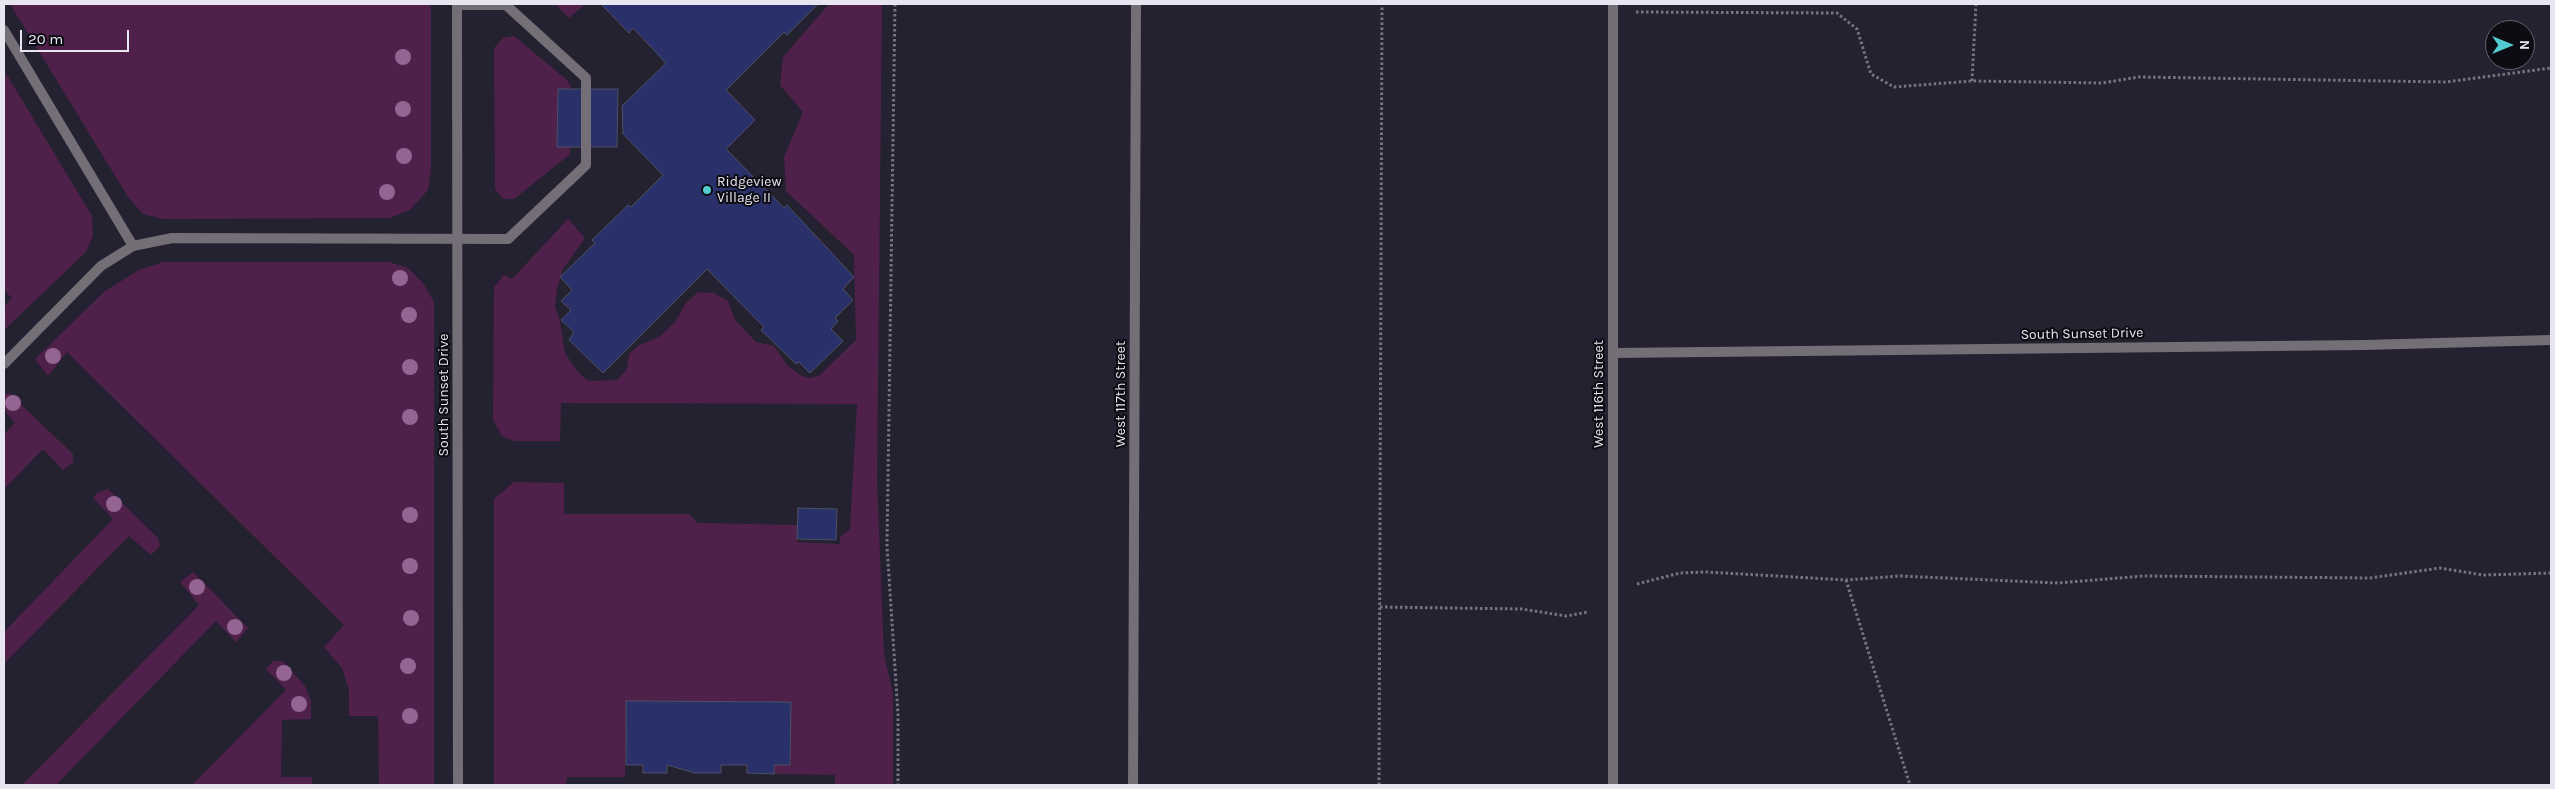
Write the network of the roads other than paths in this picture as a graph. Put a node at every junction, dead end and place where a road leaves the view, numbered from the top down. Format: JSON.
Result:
{"nodes":[{"id":1,"x":457,"y":4,"type":"edge"},
{"id":2,"x":1136,"y":4,"type":"edge"},
{"id":3,"x":1613,"y":8,"type":"edge"},
{"id":4,"x":4,"y":30,"type":"edge"},
{"id":5,"x":457,"y":239,"type":"junction"},
{"id":6,"x":133,"y":246,"type":"junction"},
{"id":7,"x":2551,"y":340,"type":"edge"},
{"id":8,"x":1613,"y":353,"type":"junction"},
{"id":9,"x":4,"y":364,"type":"edge"},
{"id":10,"x":458,"y":785,"type":"edge"},
{"id":11,"x":1133,"y":785,"type":"edge"},
{"id":12,"x":1613,"y":785,"type":"edge"}],
"edges":[{"from":1,"to":5,"type":"street","name":"South Sunset Drive"},
{"from":1,"to":5,"type":"street"},
{"from":2,"to":11,"type":"street","name":"West 117th Street"},
{"from":3,"to":8,"type":"street","name":"West 116th Street"},
{"from":4,"to":6,"type":"street"},
{"from":5,"to":6,"type":"street"},
{"from":5,"to":10,"type":"street","name":"South Sunset Drive"},
{"from":6,"to":9,"type":"street"},
{"from":7,"to":8,"type":"street","name":"South Sunset Drive"},
{"from":8,"to":12,"type":"street","name":"West 116th Street"}]}
